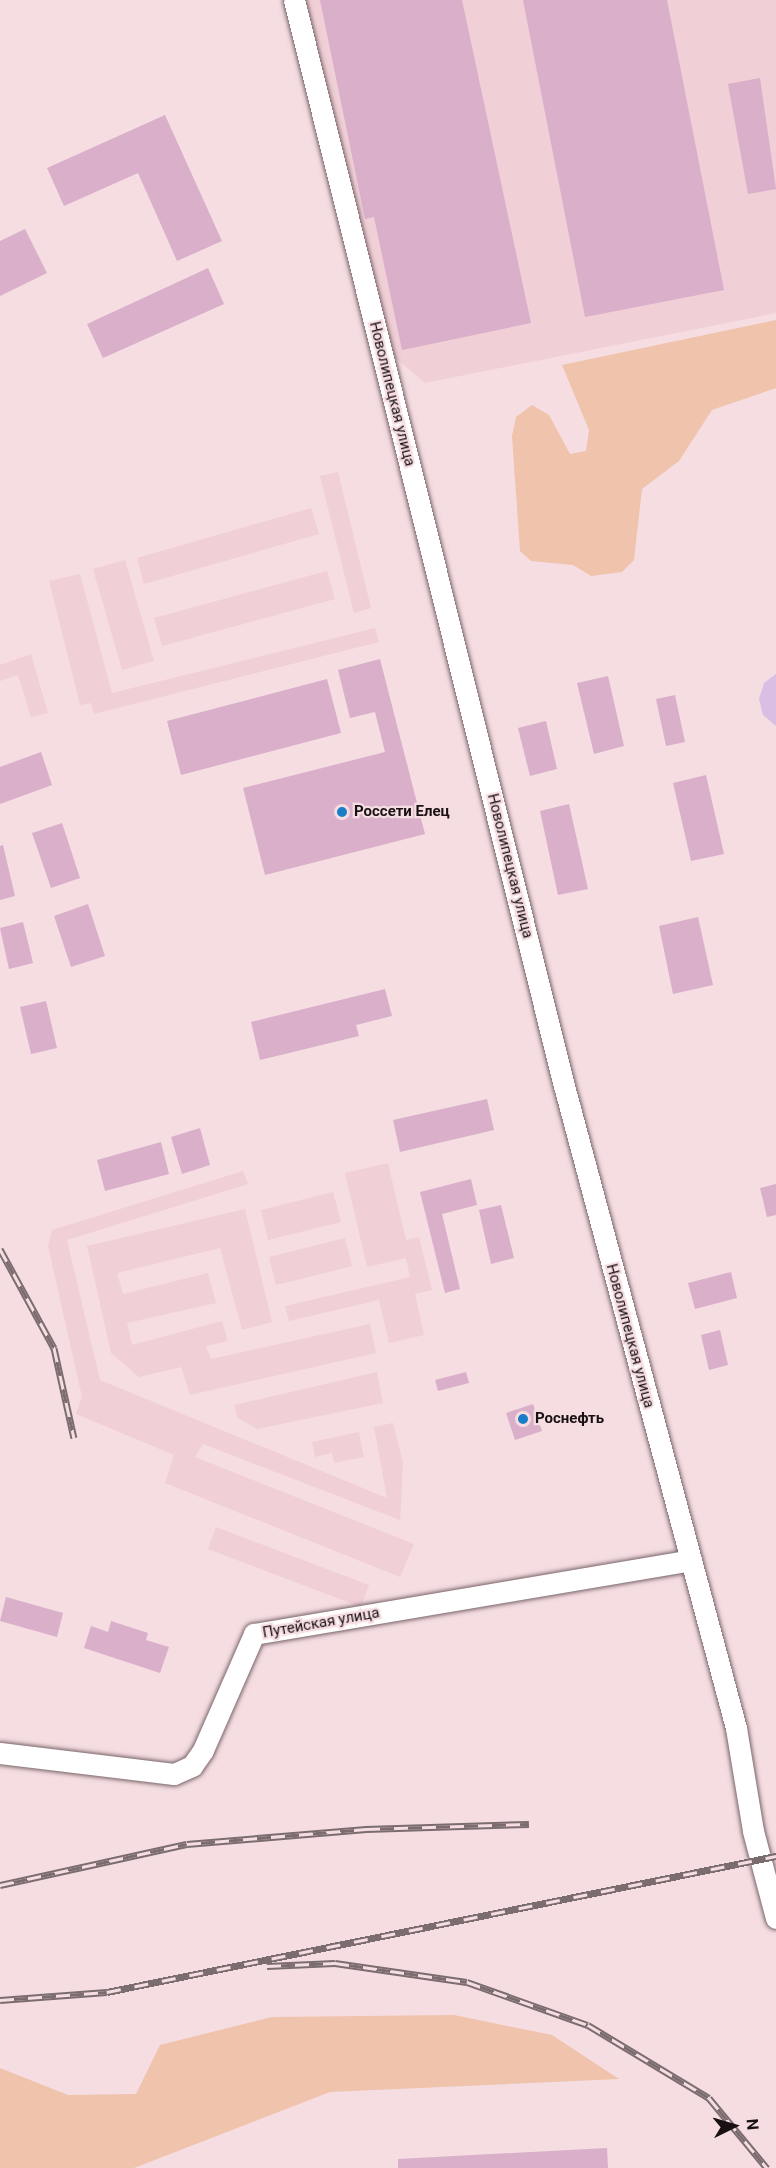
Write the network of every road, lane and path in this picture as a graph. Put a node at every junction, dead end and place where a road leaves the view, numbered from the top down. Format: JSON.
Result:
{"nodes":[{"id":1,"x":294,"y":0,"type":"edge"},
{"id":2,"x":690,"y":1560,"type":"junction"},
{"id":3,"x":0,"y":1752,"type":"edge"},
{"id":4,"x":776,"y":1918,"type":"edge"}],
"edges":[{"from":1,"to":2,"type":"street","name":"Новолипецкая улица"},
{"from":2,"to":3,"type":"street","name":"Путейская улица"},
{"from":2,"to":4,"type":"street","name":"Новолипецкая улица"}]}
